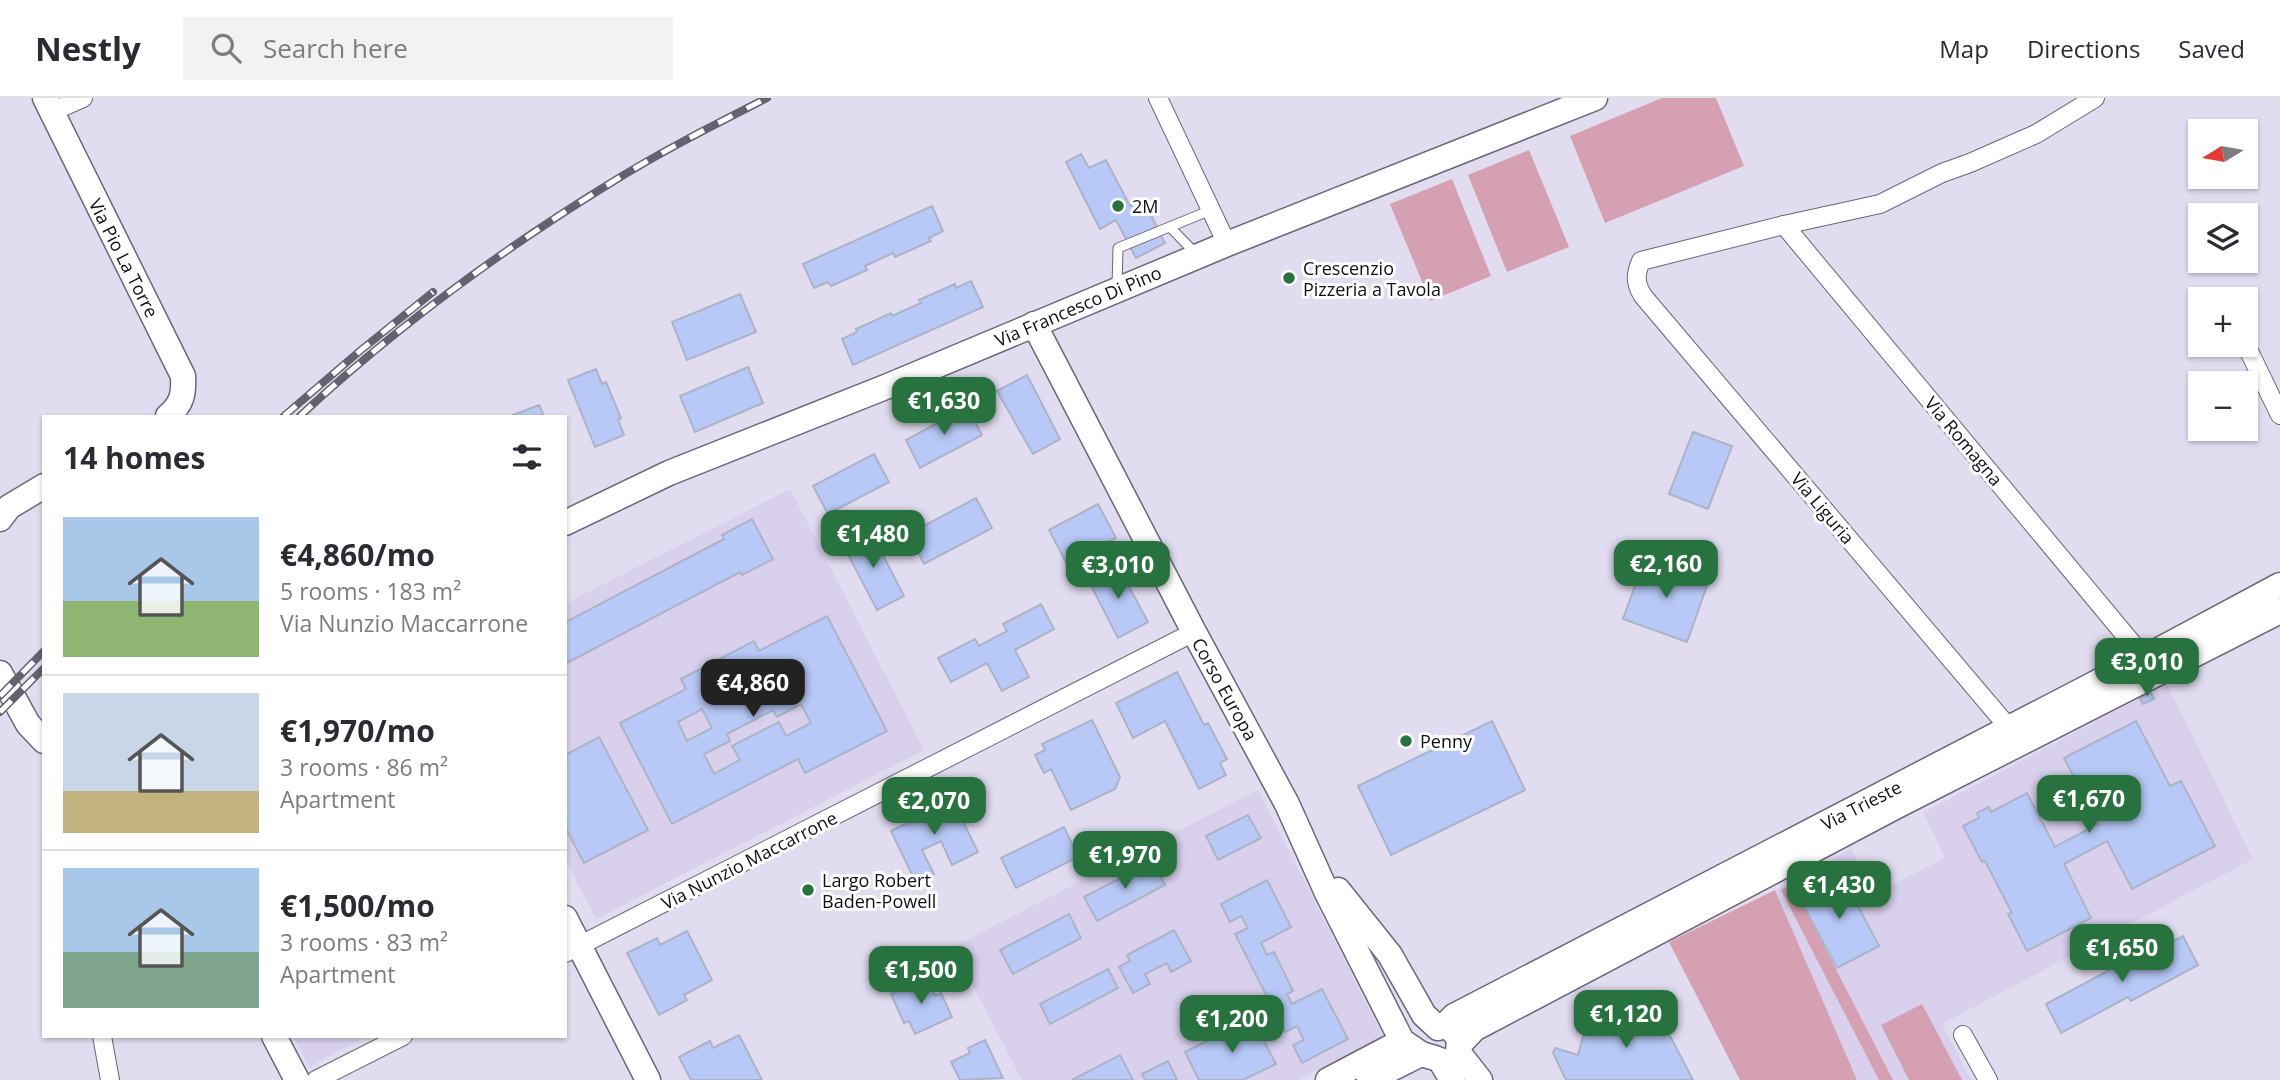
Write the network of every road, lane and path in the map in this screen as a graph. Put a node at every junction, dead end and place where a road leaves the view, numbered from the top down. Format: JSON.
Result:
{"nodes":[{"id":1,"x":1158,"y":98,"type":"edge"},
{"id":2,"x":1595,"y":98,"type":"edge"},
{"id":3,"x":2095,"y":98,"type":"edge"},
{"id":4,"x":80,"y":99,"type":"edge"},
{"id":5,"x":48,"y":105,"type":"edge"},
{"id":6,"x":1211,"y":210,"type":"junction"},
{"id":7,"x":1784,"y":225,"type":"junction"},
{"id":8,"x":1170,"y":227,"type":"junction"},
{"id":9,"x":1227,"y":244,"type":"junction"},
{"id":10,"x":1198,"y":256,"type":"junction"},
{"id":11,"x":1117,"y":290,"type":"junction"},
{"id":12,"x":1034,"y":324,"type":"junction"},
{"id":13,"x":2252,"y":357,"type":"edge"},
{"id":14,"x":169,"y":415,"type":"edge"},
{"id":15,"x":2280,"y":415,"type":"edge"},
{"id":16,"x":42,"y":487,"type":"edge"},
{"id":17,"x":0,"y":519,"type":"edge"},
{"id":18,"x":567,"y":522,"type":"edge"},
{"id":19,"x":2280,"y":585,"type":"edge"},
{"id":20,"x":2280,"y":611,"type":"edge"},
{"id":21,"x":1194,"y":632,"type":"junction"},
{"id":22,"x":2151,"y":666,"type":"junction"},
{"id":23,"x":0,"y":673,"type":"edge"},
{"id":24,"x":2016,"y":735,"type":"junction"},
{"id":25,"x":42,"y":739,"type":"edge"},
{"id":26,"x":1301,"y":834,"type":"junction"},
{"id":27,"x":567,"y":927,"type":"edge"},
{"id":28,"x":572,"y":950,"type":"edge"},
{"id":29,"x":1408,"y":988,"type":"junction"},
{"id":30,"x":1384,"y":1005,"type":"junction"},
{"id":31,"x":1963,"y":1035,"type":"dead end"},
{"id":32,"x":102,"y":1038,"type":"edge"},
{"id":33,"x":275,"y":1038,"type":"edge"},
{"id":34,"x":398,"y":1038,"type":"edge"},
{"id":35,"x":1439,"y":1049,"type":"edge"},
{"id":36,"x":110,"y":1080,"type":"edge"},
{"id":37,"x":297,"y":1080,"type":"edge"},
{"id":38,"x":316,"y":1080,"type":"edge"},
{"id":39,"x":648,"y":1080,"type":"edge"},
{"id":40,"x":1328,"y":1080,"type":"edge"},
{"id":41,"x":1369,"y":1080,"type":"edge"},
{"id":42,"x":1480,"y":1080,"type":"edge"},
{"id":43,"x":1988,"y":1080,"type":"edge"}],
"edges":[{"from":1,"to":6,"type":"street"},
{"from":2,"to":9,"type":"street","name":"Via Francesco Di Pino"},
{"from":3,"to":7,"type":"street"},
{"from":4,"to":5,"type":"street"},
{"from":5,"to":14,"type":"street","name":"Via Pio La Torre"},
{"from":6,"to":8,"type":"lane"},
{"from":6,"to":9,"type":"street"},
{"from":7,"to":22,"type":"street","name":"Via Romagna"},
{"from":7,"to":24,"type":"street","name":"Via Liguria"},
{"from":8,"to":10,"type":"lane"},
{"from":8,"to":11,"type":"lane"},
{"from":9,"to":10,"type":"street","name":"Via Francesco Di Pino"},
{"from":10,"to":11,"type":"street","name":"Via Francesco Di Pino"},
{"from":11,"to":12,"type":"street","name":"Via Francesco Di Pino"},
{"from":12,"to":18,"type":"street","name":"Via Francesco Di Pino"},
{"from":12,"to":21,"type":"street","name":"Corso Europa"},
{"from":13,"to":15,"type":"street"},
{"from":16,"to":17,"type":"street"},
{"from":19,"to":22,"type":"street","name":"Via Trieste"},
{"from":20,"to":22,"type":"street","name":"Via Trieste"},
{"from":21,"to":26,"type":"street","name":"Corso Europa"},
{"from":21,"to":28,"type":"street","name":"Via Nunzio Maccarrone"},
{"from":22,"to":24,"type":"street","name":"Via Trieste"},
{"from":23,"to":25,"type":"street"},
{"from":24,"to":35,"type":"street","name":"Via Trieste"},
{"from":26,"to":29,"type":"street"},
{"from":26,"to":30,"type":"street"},
{"from":27,"to":28,"type":"street"},
{"from":28,"to":39,"type":"street"},
{"from":29,"to":30,"type":"street"},
{"from":29,"to":35,"type":"street"},
{"from":30,"to":35,"type":"street"},
{"from":31,"to":43,"type":"street"},
{"from":32,"to":36,"type":"street"},
{"from":33,"to":37,"type":"street"},
{"from":34,"to":38,"type":"street"},
{"from":35,"to":40,"type":"street","name":"Via Trieste"},
{"from":35,"to":41,"type":"street","name":"Via Trieste"},
{"from":35,"to":42,"type":"street"}]}
